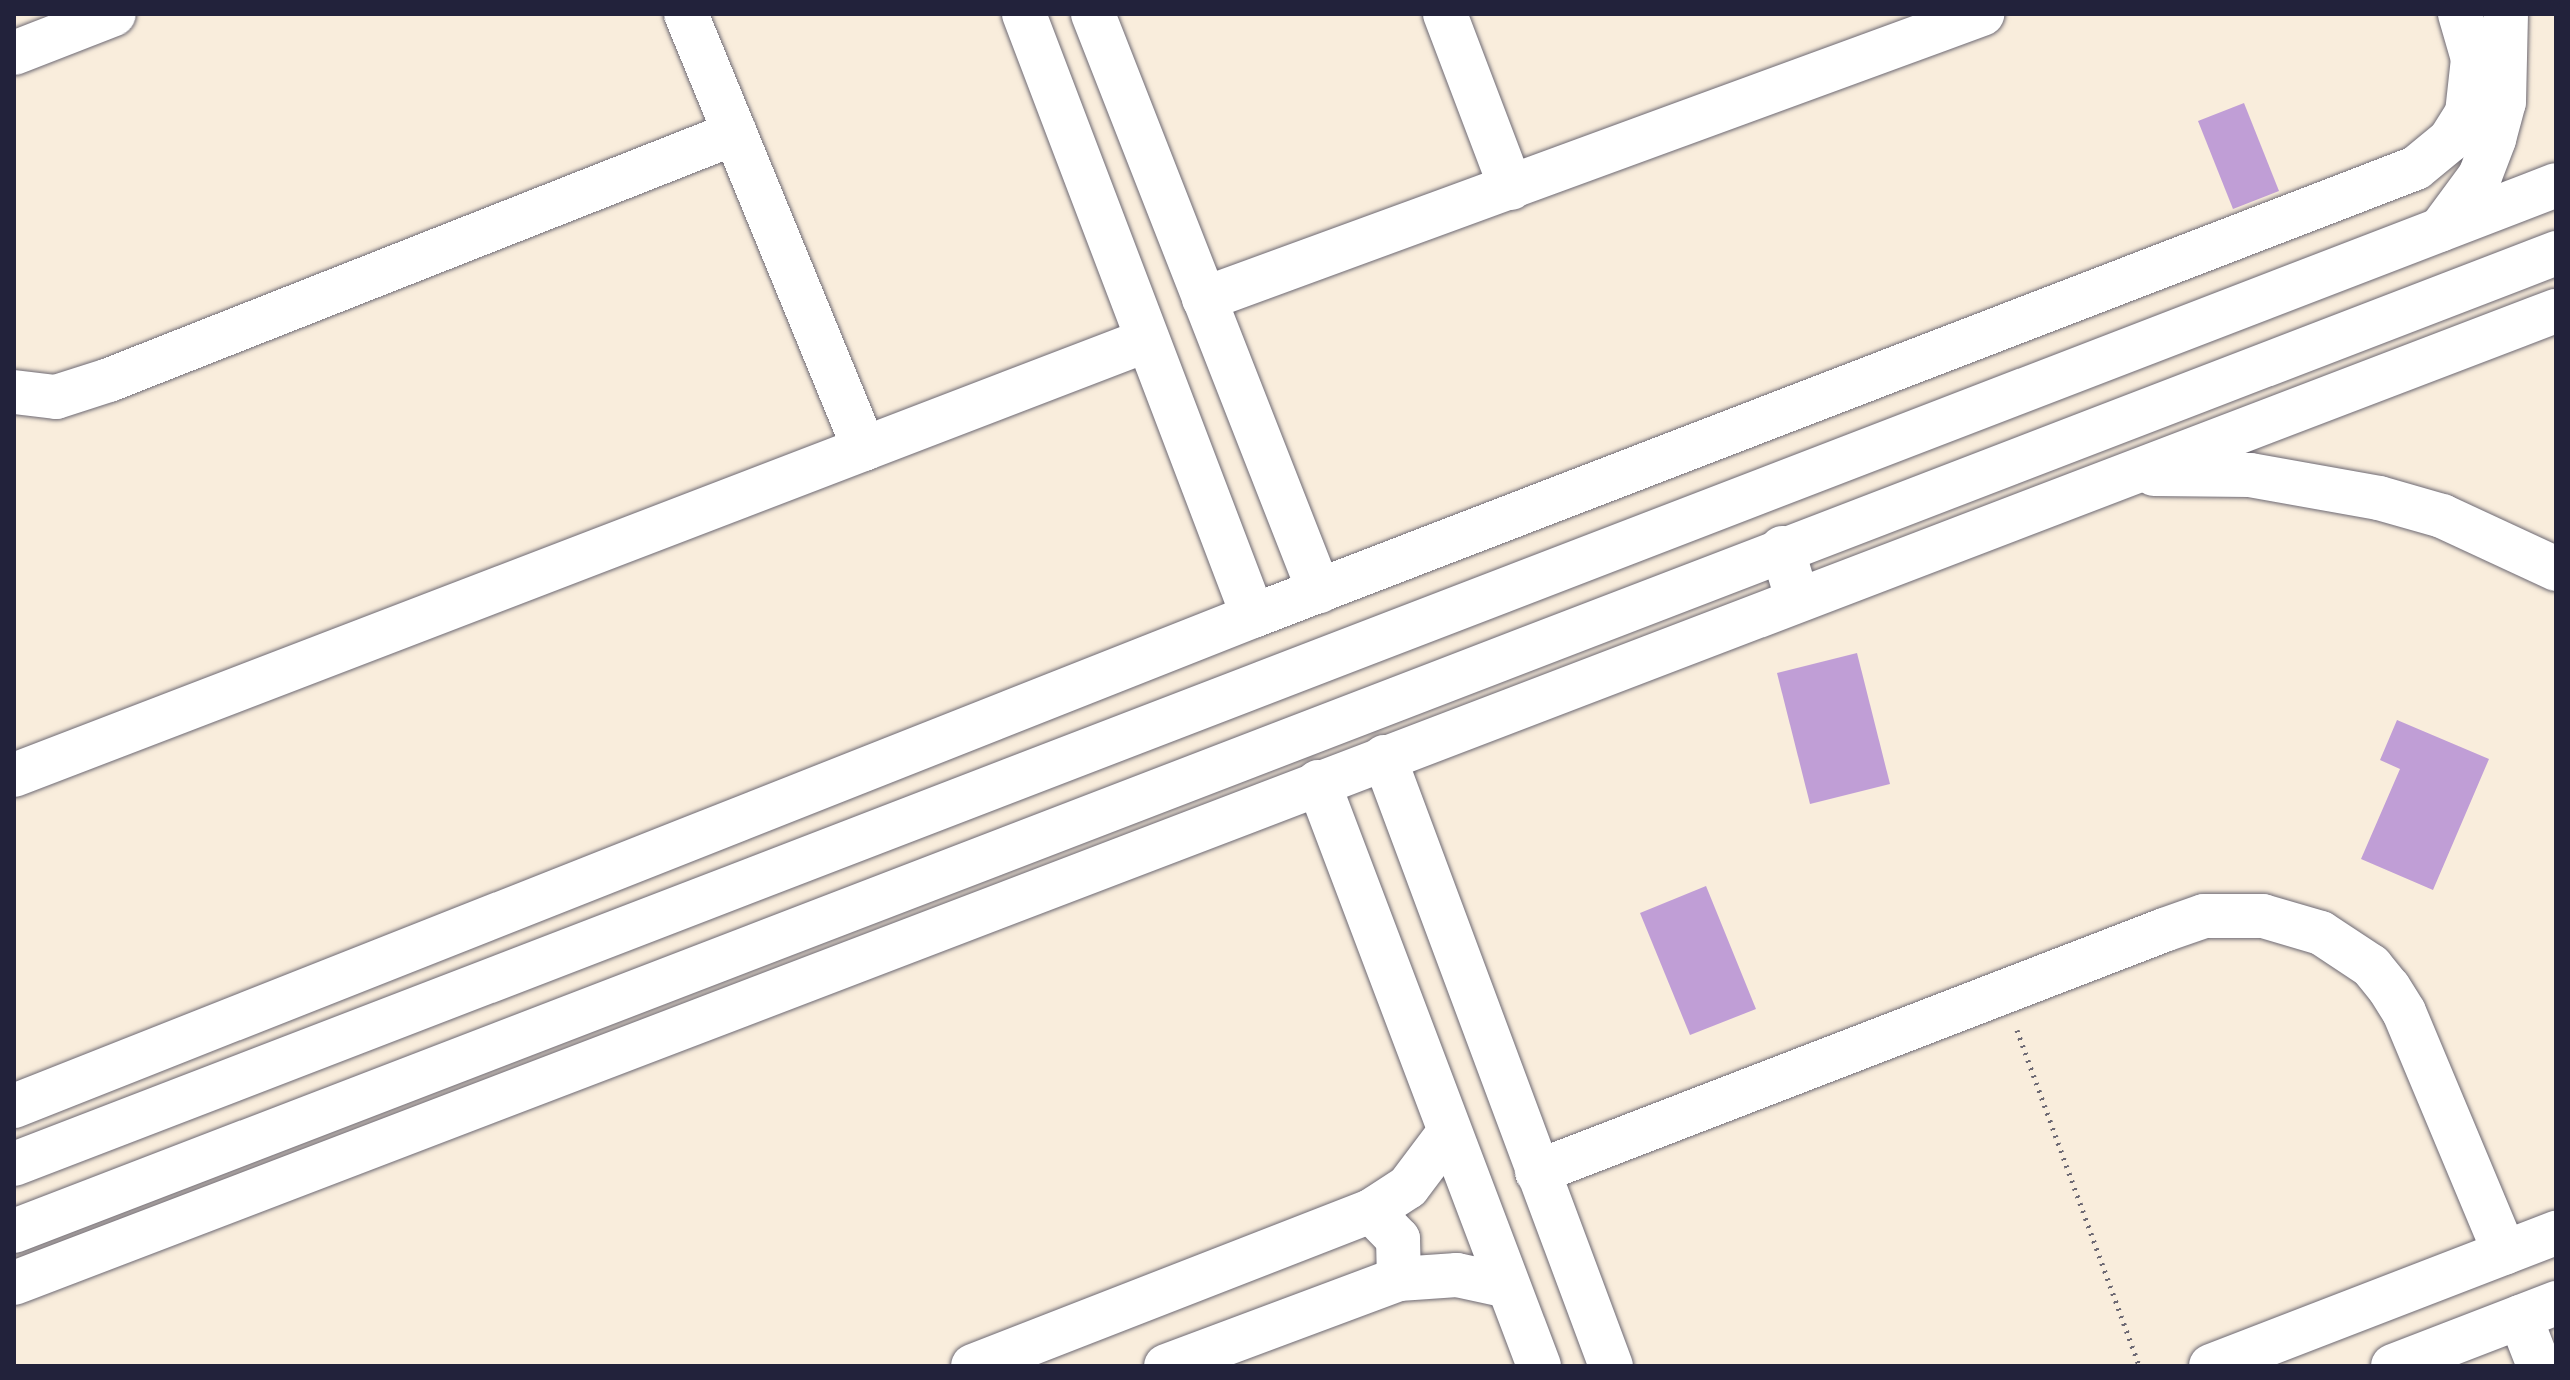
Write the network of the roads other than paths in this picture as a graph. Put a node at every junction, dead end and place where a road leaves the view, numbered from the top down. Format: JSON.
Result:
{"nodes":[{"id":1,"x":114,"y":14,"type":"edge"},
{"id":2,"x":686,"y":14,"type":"edge"},
{"id":3,"x":1024,"y":14,"type":"edge"},
{"id":4,"x":1093,"y":14,"type":"edge"},
{"id":5,"x":1445,"y":14,"type":"edge"},
{"id":6,"x":1982,"y":14,"type":"edge"},
{"id":7,"x":2460,"y":14,"type":"edge"},
{"id":8,"x":2506,"y":14,"type":"edge"},
{"id":9,"x":14,"y":53,"type":"edge"},
{"id":10,"x":735,"y":133,"type":"junction"},
{"id":11,"x":2556,"y":185,"type":"edge"},
{"id":12,"x":1511,"y":188,"type":"junction"},
{"id":13,"x":2440,"y":230,"type":"junction"},
{"id":14,"x":2556,"y":253,"type":"edge"},
{"id":15,"x":1204,"y":299,"type":"junction"},
{"id":16,"x":2556,"y":311,"type":"edge"},
{"id":17,"x":1147,"y":340,"type":"junction"},
{"id":18,"x":14,"y":392,"type":"edge"},
{"id":19,"x":864,"y":449,"type":"junction"},
{"id":20,"x":2119,"y":476,"type":"junction"},
{"id":21,"x":1782,"y":548,"type":"junction"},
{"id":22,"x":2556,"y":569,"type":"edge"},
{"id":23,"x":1319,"y":591,"type":"junction"},
{"id":24,"x":1797,"y":598,"type":"junction"},
{"id":25,"x":1253,"y":616,"type":"junction"},
{"id":26,"x":1384,"y":757,"type":"junction"},
{"id":27,"x":14,"y":775,"type":"edge"},
{"id":28,"x":1318,"y":782,"type":"junction"},
{"id":29,"x":14,"y":1106,"type":"edge"},
{"id":30,"x":1448,"y":1134,"type":"junction"},
{"id":31,"x":14,"y":1164,"type":"edge"},
{"id":32,"x":1537,"y":1172,"type":"junction"},
{"id":33,"x":1371,"y":1211,"type":"junction"},
{"id":34,"x":14,"y":1231,"type":"edge"},
{"id":35,"x":2556,"y":1233,"type":"edge"},
{"id":36,"x":2505,"y":1253,"type":"junction"},
{"id":37,"x":1399,"y":1279,"type":"junction"},
{"id":38,"x":14,"y":1283,"type":"edge"},
{"id":39,"x":1508,"y":1286,"type":"junction"},
{"id":40,"x":2538,"y":1310,"type":"edge"},
{"id":41,"x":973,"y":1366,"type":"edge"},
{"id":42,"x":1166,"y":1366,"type":"edge"},
{"id":43,"x":1539,"y":1366,"type":"edge"},
{"id":44,"x":1611,"y":1366,"type":"edge"},
{"id":45,"x":2211,"y":1366,"type":"edge"},
{"id":46,"x":2393,"y":1366,"type":"edge"},
{"id":47,"x":2539,"y":1366,"type":"edge"}],
"edges":[{"from":1,"to":9,"type":"street"},
{"from":2,"to":10,"type":"street"},
{"from":3,"to":17,"type":"street"},
{"from":4,"to":15,"type":"street"},
{"from":5,"to":12,"type":"street"},
{"from":6,"to":12,"type":"street"},
{"from":7,"to":23,"type":"street"},
{"from":8,"to":13,"type":"street"},
{"from":10,"to":18,"type":"street"},
{"from":10,"to":19,"type":"street"},
{"from":11,"to":13,"type":"street"},
{"from":12,"to":15,"type":"street"},
{"from":13,"to":31,"type":"street"},
{"from":14,"to":21,"type":"street"},
{"from":15,"to":23,"type":"street"},
{"from":16,"to":20,"type":"street"},
{"from":17,"to":19,"type":"street"},
{"from":17,"to":25,"type":"street"},
{"from":19,"to":27,"type":"street"},
{"from":20,"to":22,"type":"street"},
{"from":20,"to":24,"type":"street"},
{"from":21,"to":24,"type":"street"},
{"from":21,"to":34,"type":"street"},
{"from":23,"to":25,"type":"street"},
{"from":24,"to":26,"type":"street"},
{"from":25,"to":29,"type":"street"},
{"from":26,"to":28,"type":"street"},
{"from":26,"to":32,"type":"street"},
{"from":28,"to":30,"type":"street"},
{"from":28,"to":38,"type":"street"},
{"from":30,"to":33,"type":"street"},
{"from":30,"to":39,"type":"street"},
{"from":32,"to":36,"type":"street"},
{"from":32,"to":44,"type":"street"},
{"from":33,"to":37,"type":"street"},
{"from":33,"to":41,"type":"street"},
{"from":35,"to":36,"type":"street"},
{"from":36,"to":45,"type":"street"},
{"from":37,"to":39,"type":"street"},
{"from":37,"to":42,"type":"street"},
{"from":39,"to":43,"type":"street"},
{"from":40,"to":46,"type":"street"},
{"from":40,"to":47,"type":"street"}]}
